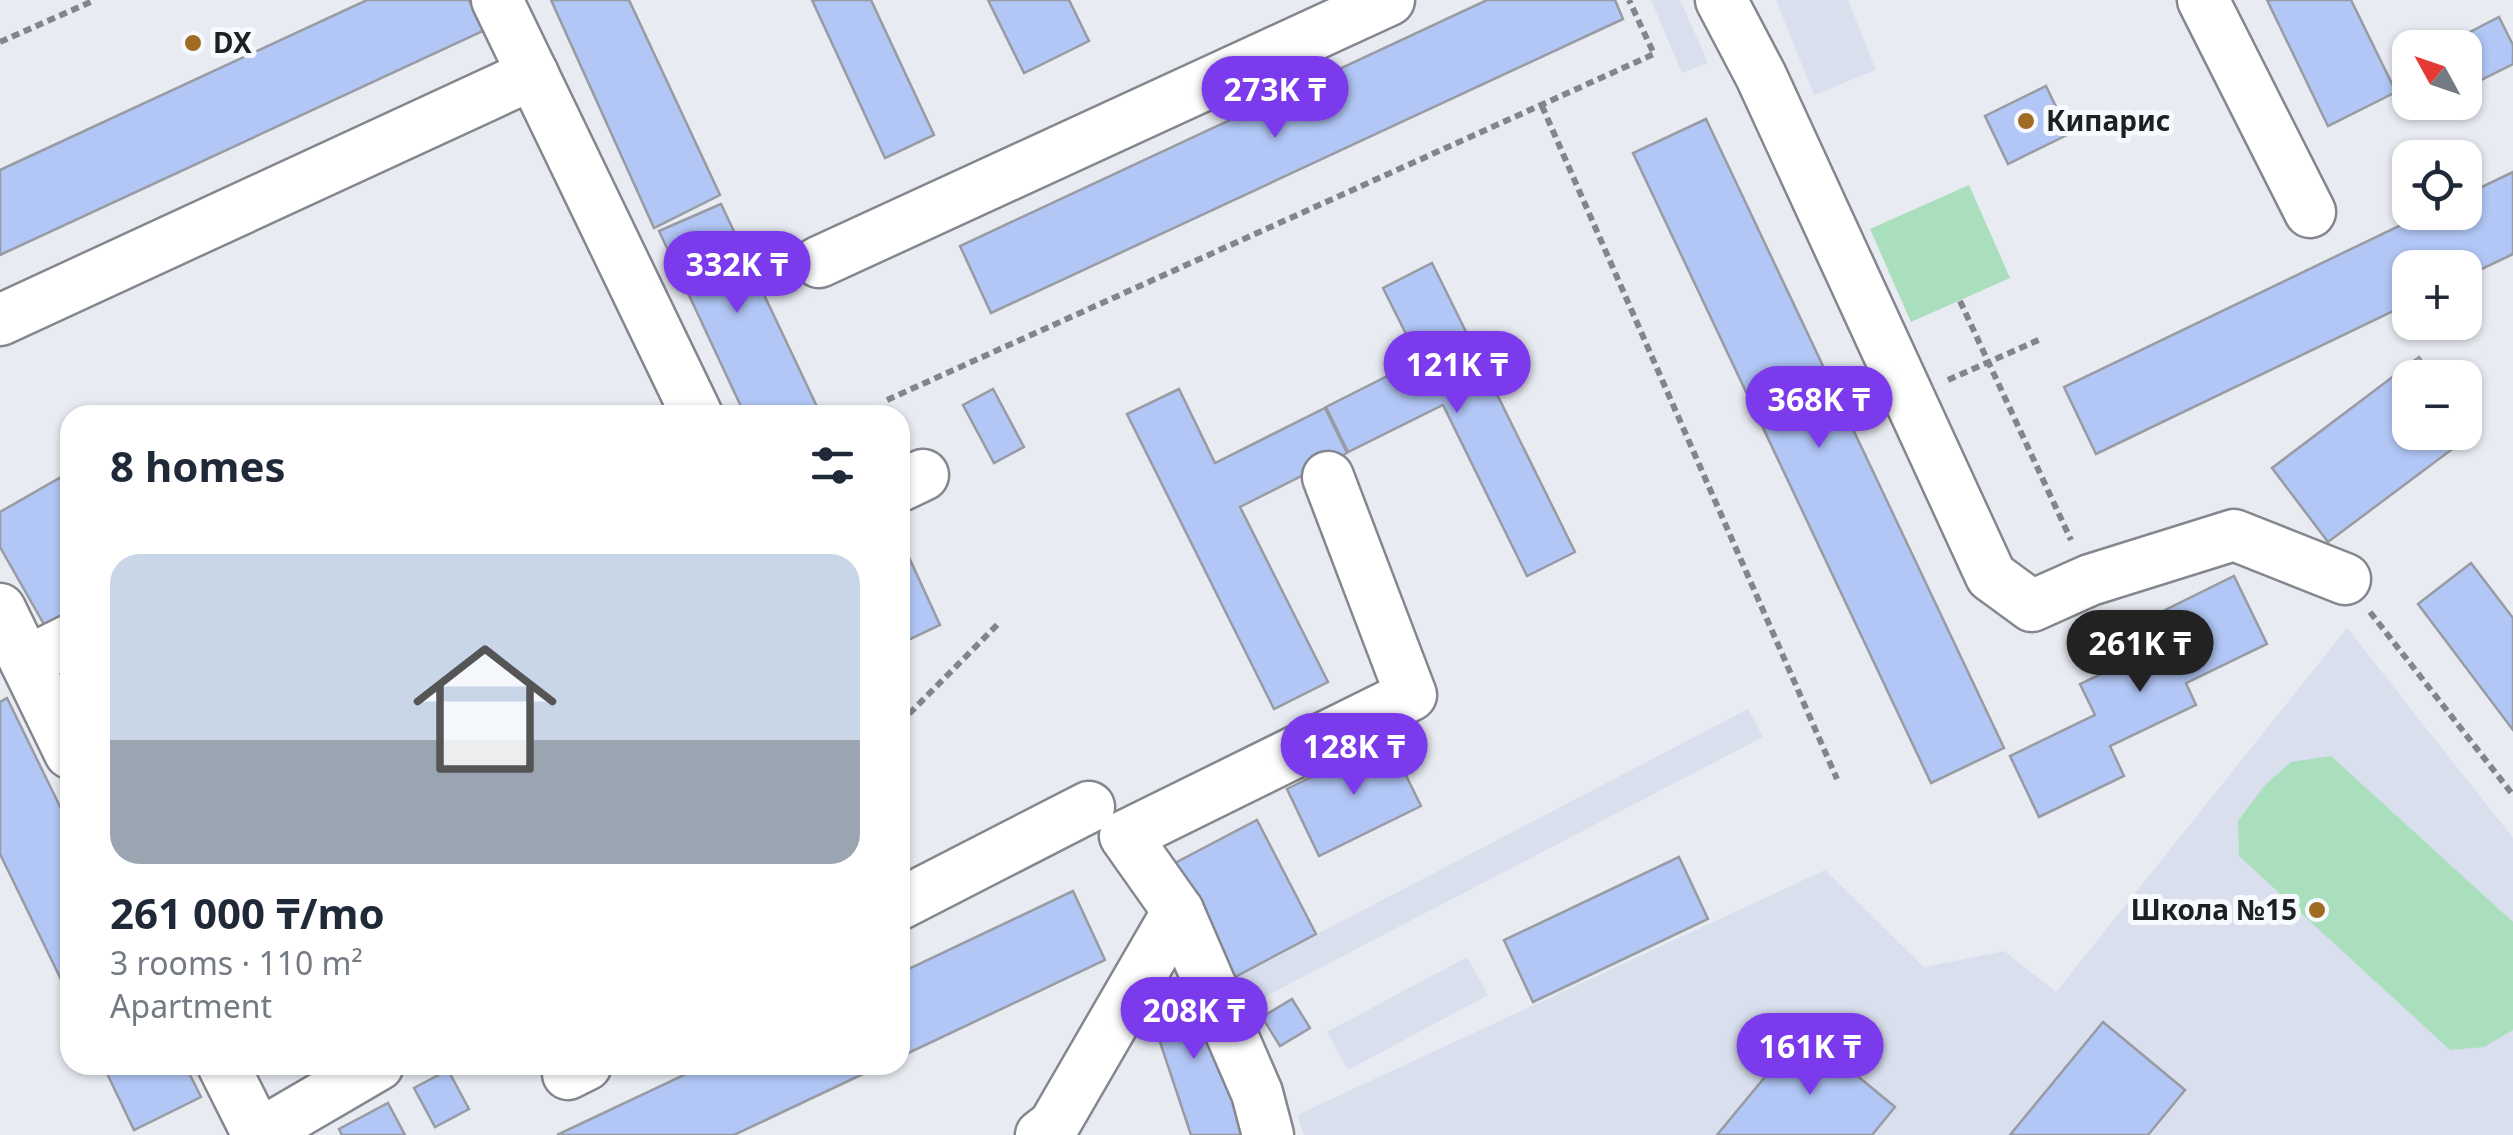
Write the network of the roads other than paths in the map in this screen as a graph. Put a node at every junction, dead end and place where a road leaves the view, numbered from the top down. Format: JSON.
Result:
{"nodes":[{"id":1,"x":497,"y":0,"type":"edge"},
{"id":2,"x":1389,"y":0,"type":"edge"},
{"id":3,"x":1721,"y":0,"type":"edge"},
{"id":4,"x":2203,"y":0,"type":"edge"},
{"id":5,"x":533,"y":74,"type":"junction"},
{"id":6,"x":2310,"y":212,"type":"dead end"},
{"id":7,"x":820,"y":262,"type":"dead end"},
{"id":8,"x":0,"y":320,"type":"edge"},
{"id":9,"x":692,"y":405,"type":"edge"},
{"id":10,"x":1328,"y":477,"type":"dead end"},
{"id":11,"x":2345,"y":579,"type":"road end"},
{"id":12,"x":8,"y":628,"type":"edge"},
{"id":13,"x":60,"y":638,"type":"edge"},
{"id":14,"x":60,"y":732,"type":"edge"},
{"id":15,"x":1089,"y":807,"type":"dead end"},
{"id":16,"x":910,"y":899,"type":"edge"},
{"id":17,"x":1178,"y":911,"type":"junction"},
{"id":18,"x":229,"y":1075,"type":"edge"},
{"id":19,"x":361,"y":1075,"type":"edge"},
{"id":20,"x":1053,"y":1132,"type":"edge"},
{"id":21,"x":258,"y":1135,"type":"edge"},
{"id":22,"x":1268,"y":1135,"type":"edge"}],
"edges":[{"from":1,"to":5,"type":"lane"},
{"from":2,"to":7,"type":"lane"},
{"from":3,"to":11,"type":"lane"},
{"from":4,"to":6,"type":"lane"},
{"from":5,"to":8,"type":"lane"},
{"from":5,"to":9,"type":"lane"},
{"from":10,"to":17,"type":"lane"},
{"from":12,"to":13,"type":"lane"},
{"from":12,"to":14,"type":"lane"},
{"from":15,"to":16,"type":"lane"},
{"from":17,"to":20,"type":"lane"},
{"from":17,"to":22,"type":"lane"},
{"from":18,"to":21,"type":"lane"},
{"from":19,"to":21,"type":"lane"}]}
